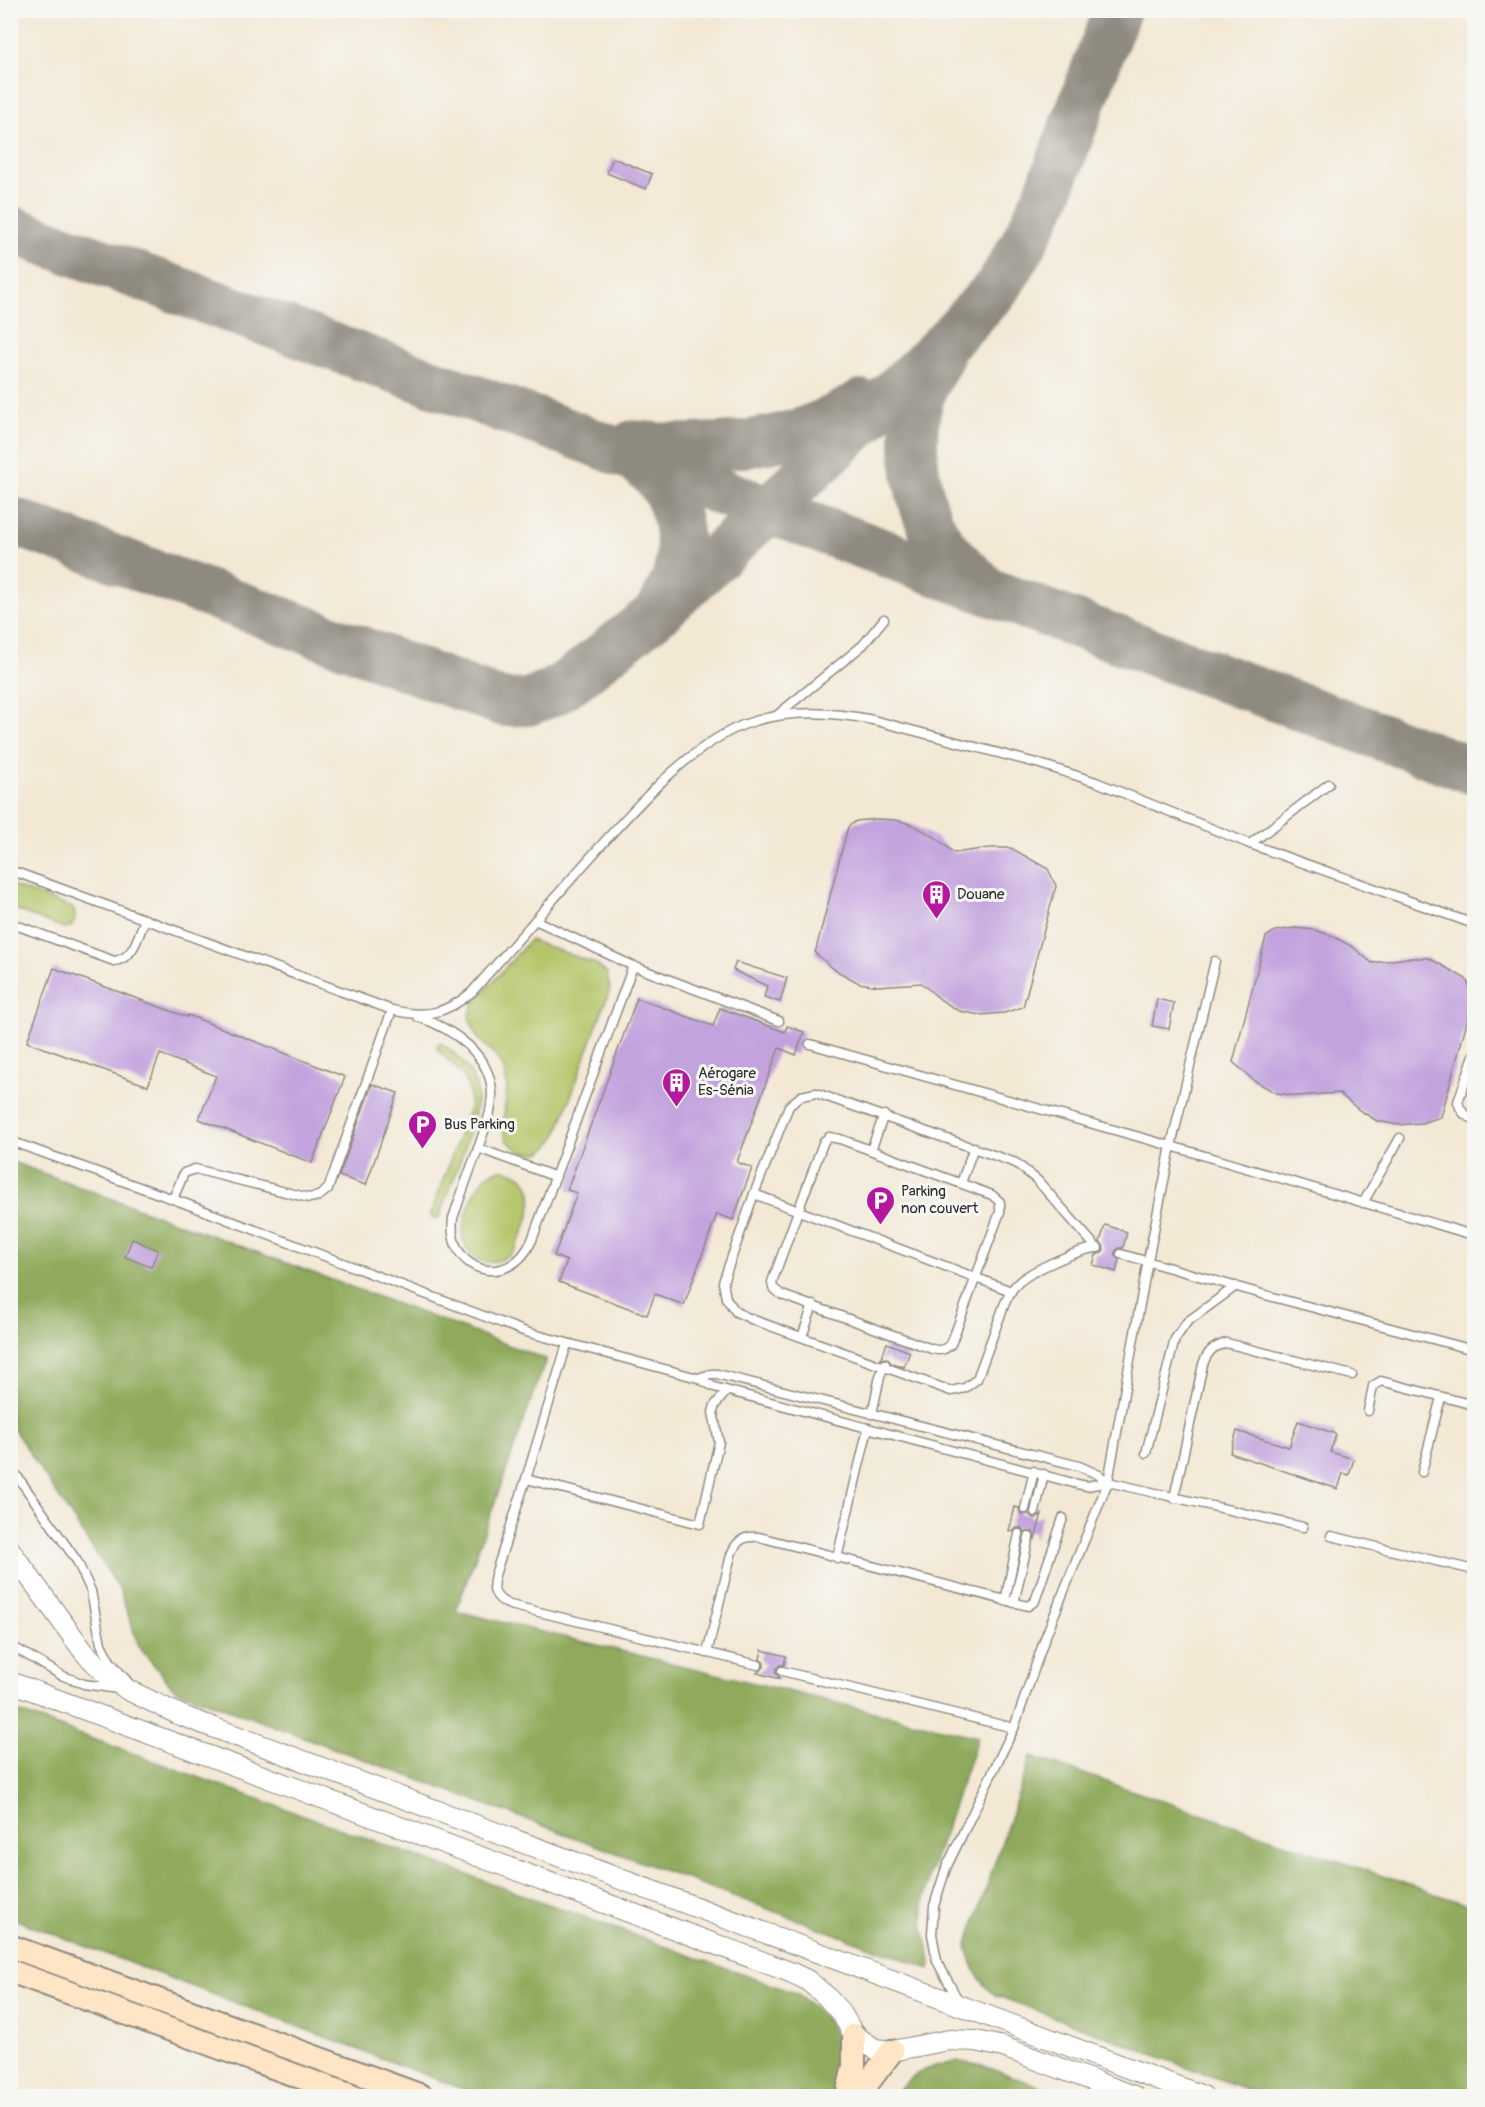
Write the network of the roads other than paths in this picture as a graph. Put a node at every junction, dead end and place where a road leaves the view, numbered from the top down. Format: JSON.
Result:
{"nodes":[{"id":1,"x":884,"y":620,"type":"dead end"},
{"id":2,"x":776,"y":716,"type":"junction"},
{"id":3,"x":1329,"y":784,"type":"dead end"},
{"id":4,"x":1250,"y":844,"type":"junction"},
{"id":5,"x":10,"y":870,"type":"edge"},
{"id":6,"x":145,"y":919,"type":"junction"},
{"id":7,"x":535,"y":920,"type":"junction"},
{"id":8,"x":10,"y":922,"type":"edge"},
{"id":9,"x":1474,"y":924,"type":"edge"},
{"id":10,"x":1215,"y":961,"type":"dead end"},
{"id":11,"x":633,"y":966,"type":"junction"},
{"id":12,"x":392,"y":1010,"type":"junction"},
{"id":13,"x":410,"y":1015,"type":"junction"},
{"id":14,"x":779,"y":1021,"type":"dead end"},
{"id":15,"x":810,"y":1044,"type":"dead end"},
{"id":16,"x":1474,"y":1055,"type":"edge"},
{"id":17,"x":884,"y":1115,"type":"junction"},
{"id":18,"x":1474,"y":1119,"type":"edge"},
{"id":19,"x":1400,"y":1138,"type":"dead end"},
{"id":20,"x":10,"y":1141,"type":"edge"},
{"id":21,"x":1171,"y":1146,"type":"junction"},
{"id":22,"x":974,"y":1147,"type":"junction"},
{"id":23,"x":478,"y":1148,"type":"junction"},
{"id":24,"x":871,"y":1150,"type":"junction"},
{"id":25,"x":556,"y":1177,"type":"junction"},
{"id":26,"x":961,"y":1183,"type":"junction"},
{"id":27,"x":754,"y":1194,"type":"junction"},
{"id":28,"x":173,"y":1199,"type":"junction"},
{"id":29,"x":1363,"y":1203,"type":"junction"},
{"id":30,"x":799,"y":1211,"type":"junction"},
{"id":31,"x":1474,"y":1231,"type":"edge"},
{"id":32,"x":1121,"y":1254,"type":"dead end"},
{"id":33,"x":1148,"y":1260,"type":"junction"},
{"id":34,"x":976,"y":1278,"type":"junction"},
{"id":35,"x":1236,"y":1286,"type":"junction"},
{"id":36,"x":1011,"y":1291,"type":"junction"},
{"id":37,"x":813,"y":1305,"type":"junction"},
{"id":38,"x":802,"y":1338,"type":"junction"},
{"id":39,"x":902,"y":1338,"type":"junction"},
{"id":40,"x":567,"y":1344,"type":"junction"},
{"id":41,"x":898,"y":1347,"type":"dead end"},
{"id":42,"x":1474,"y":1350,"type":"edge"},
{"id":43,"x":884,"y":1366,"type":"junction"},
{"id":44,"x":1352,"y":1375,"type":"dead end"},
{"id":45,"x":698,"y":1378,"type":"junction"},
{"id":46,"x":727,"y":1391,"type":"junction"},
{"id":47,"x":794,"y":1394,"type":"junction"},
{"id":48,"x":1441,"y":1397,"type":"junction"},
{"id":49,"x":1474,"y":1406,"type":"edge"},
{"id":50,"x":791,"y":1407,"type":"junction"},
{"id":51,"x":1368,"y":1411,"type":"dead end"},
{"id":52,"x":872,"y":1414,"type":"junction"},
{"id":53,"x":868,"y":1428,"type":"junction"},
{"id":54,"x":1146,"y":1453,"type":"dead end"},
{"id":55,"x":10,"y":1466,"type":"edge"},
{"id":56,"x":1034,"y":1471,"type":"junction"},
{"id":57,"x":1422,"y":1472,"type":"dead end"},
{"id":58,"x":1044,"y":1474,"type":"junction"},
{"id":59,"x":526,"y":1479,"type":"junction"},
{"id":60,"x":1108,"y":1482,"type":"junction"},
{"id":61,"x":1174,"y":1498,"type":"junction"},
{"id":62,"x":1025,"y":1509,"type":"dead end"},
{"id":63,"x":1035,"y":1512,"type":"dead end"},
{"id":64,"x":1063,"y":1518,"type":"dead end"},
{"id":65,"x":1303,"y":1527,"type":"dead end"},
{"id":66,"x":1019,"y":1534,"type":"dead end"},
{"id":67,"x":1331,"y":1536,"type":"dead end"},
{"id":68,"x":1029,"y":1537,"type":"dead end"},
{"id":69,"x":10,"y":1550,"type":"edge"},
{"id":70,"x":837,"y":1558,"type":"junction"},
{"id":71,"x":1474,"y":1570,"type":"edge"},
{"id":72,"x":1009,"y":1602,"type":"junction"},
{"id":73,"x":10,"y":1645,"type":"edge"},
{"id":74,"x":707,"y":1653,"type":"junction"},
{"id":75,"x":758,"y":1665,"type":"dead end"},
{"id":76,"x":783,"y":1671,"type":"dead end"},
{"id":77,"x":10,"y":1682,"type":"edge"},
{"id":78,"x":128,"y":1690,"type":"junction"},
{"id":79,"x":148,"y":1701,"type":"junction"},
{"id":80,"x":1014,"y":1728,"type":"junction"},
{"id":81,"x":774,"y":1938,"type":"junction"},
{"id":82,"x":10,"y":1946,"type":"edge"},
{"id":83,"x":765,"y":1962,"type":"junction"},
{"id":84,"x":10,"y":1971,"type":"edge"},
{"id":85,"x":963,"y":2008,"type":"junction"},
{"id":86,"x":854,"y":2035,"type":"junction"},
{"id":87,"x":892,"y":2051,"type":"junction"},
{"id":88,"x":352,"y":2097,"type":"edge"},
{"id":89,"x":422,"y":2097,"type":"edge"},
{"id":90,"x":847,"y":2097,"type":"edge"},
{"id":91,"x":861,"y":2097,"type":"edge"},
{"id":92,"x":1134,"y":2097,"type":"edge"},
{"id":93,"x":1203,"y":2097,"type":"edge"}],
"edges":[{"from":1,"to":2,"type":"lane"},
{"from":2,"to":4,"type":"lane"},
{"from":2,"to":7,"type":"lane"},
{"from":3,"to":4,"type":"lane"},
{"from":4,"to":9,"type":"lane"},
{"from":5,"to":6,"type":"lane"},
{"from":6,"to":8,"type":"lane"},
{"from":6,"to":12,"type":"lane"},
{"from":7,"to":11,"type":"lane"},
{"from":7,"to":13,"type":"lane"},
{"from":10,"to":21,"type":"lane"},
{"from":11,"to":14,"type":"lane"},
{"from":11,"to":25,"type":"lane"},
{"from":12,"to":13,"type":"lane"},
{"from":12,"to":28,"type":"lane"},
{"from":13,"to":23,"type":"lane"},
{"from":15,"to":21,"type":"lane"},
{"from":16,"to":18,"type":"lane"},
{"from":17,"to":22,"type":"lane"},
{"from":17,"to":24,"type":"lane"},
{"from":17,"to":27,"type":"lane"},
{"from":19,"to":29,"type":"lane"},
{"from":20,"to":28,"type":"lane"},
{"from":21,"to":29,"type":"lane"},
{"from":21,"to":33,"type":"lane"},
{"from":22,"to":26,"type":"lane"},
{"from":22,"to":36,"type":"lane"},
{"from":23,"to":25,"type":"lane"},
{"from":23,"to":25,"type":"lane"},
{"from":24,"to":26,"type":"lane"},
{"from":24,"to":30,"type":"lane"},
{"from":26,"to":34,"type":"lane"},
{"from":27,"to":30,"type":"lane"},
{"from":27,"to":38,"type":"lane"},
{"from":28,"to":40,"type":"lane"},
{"from":29,"to":31,"type":"lane"},
{"from":30,"to":34,"type":"lane"},
{"from":30,"to":37,"type":"lane"},
{"from":32,"to":33,"type":"lane"},
{"from":33,"to":35,"type":"lane"},
{"from":33,"to":60,"type":"lane"},
{"from":34,"to":36,"type":"lane"},
{"from":34,"to":39,"type":"lane"},
{"from":35,"to":42,"type":"lane"},
{"from":35,"to":54,"type":"lane"},
{"from":36,"to":43,"type":"lane"},
{"from":37,"to":38,"type":"lane"},
{"from":37,"to":39,"type":"lane"},
{"from":38,"to":43,"type":"lane"},
{"from":39,"to":41,"type":"lane"},
{"from":40,"to":45,"type":"lane"},
{"from":40,"to":59,"type":"lane"},
{"from":43,"to":52,"type":"lane"},
{"from":44,"to":61,"type":"lane"},
{"from":45,"to":46,"type":"lane"},
{"from":45,"to":47,"type":"lane"},
{"from":46,"to":50,"type":"lane"},
{"from":46,"to":59,"type":"lane"},
{"from":47,"to":50,"type":"lane"},
{"from":47,"to":52,"type":"lane"},
{"from":48,"to":49,"type":"lane"},
{"from":48,"to":51,"type":"lane"},
{"from":48,"to":57,"type":"lane"},
{"from":50,"to":53,"type":"lane"},
{"from":52,"to":60,"type":"lane"},
{"from":53,"to":56,"type":"lane"},
{"from":53,"to":70,"type":"lane"},
{"from":55,"to":79,"type":"lane"},
{"from":56,"to":58,"type":"lane"},
{"from":56,"to":62,"type":"lane"},
{"from":58,"to":60,"type":"lane"},
{"from":58,"to":63,"type":"lane"},
{"from":59,"to":74,"type":"lane"},
{"from":60,"to":61,"type":"lane"},
{"from":60,"to":80,"type":"lane"},
{"from":61,"to":65,"type":"lane"},
{"from":64,"to":72,"type":"lane"},
{"from":66,"to":72,"type":"lane"},
{"from":67,"to":71,"type":"lane"},
{"from":68,"to":72,"type":"lane"},
{"from":69,"to":78,"type":"street"},
{"from":70,"to":72,"type":"lane"},
{"from":70,"to":74,"type":"lane"},
{"from":73,"to":78,"type":"lane"},
{"from":74,"to":75,"type":"lane"},
{"from":76,"to":80,"type":"lane"},
{"from":77,"to":83,"type":"street"},
{"from":78,"to":79,"type":"street"},
{"from":79,"to":81,"type":"street"},
{"from":80,"to":85,"type":"lane"},
{"from":81,"to":83,"type":"street"},
{"from":81,"to":85,"type":"street"},
{"from":82,"to":89,"type":"main road"},
{"from":83,"to":86,"type":"street"},
{"from":84,"to":88,"type":"main road"},
{"from":85,"to":93,"type":"street"},
{"from":86,"to":87,"type":"street"},
{"from":86,"to":90,"type":"main road"},
{"from":87,"to":91,"type":"main road"},
{"from":87,"to":92,"type":"street"}]}
